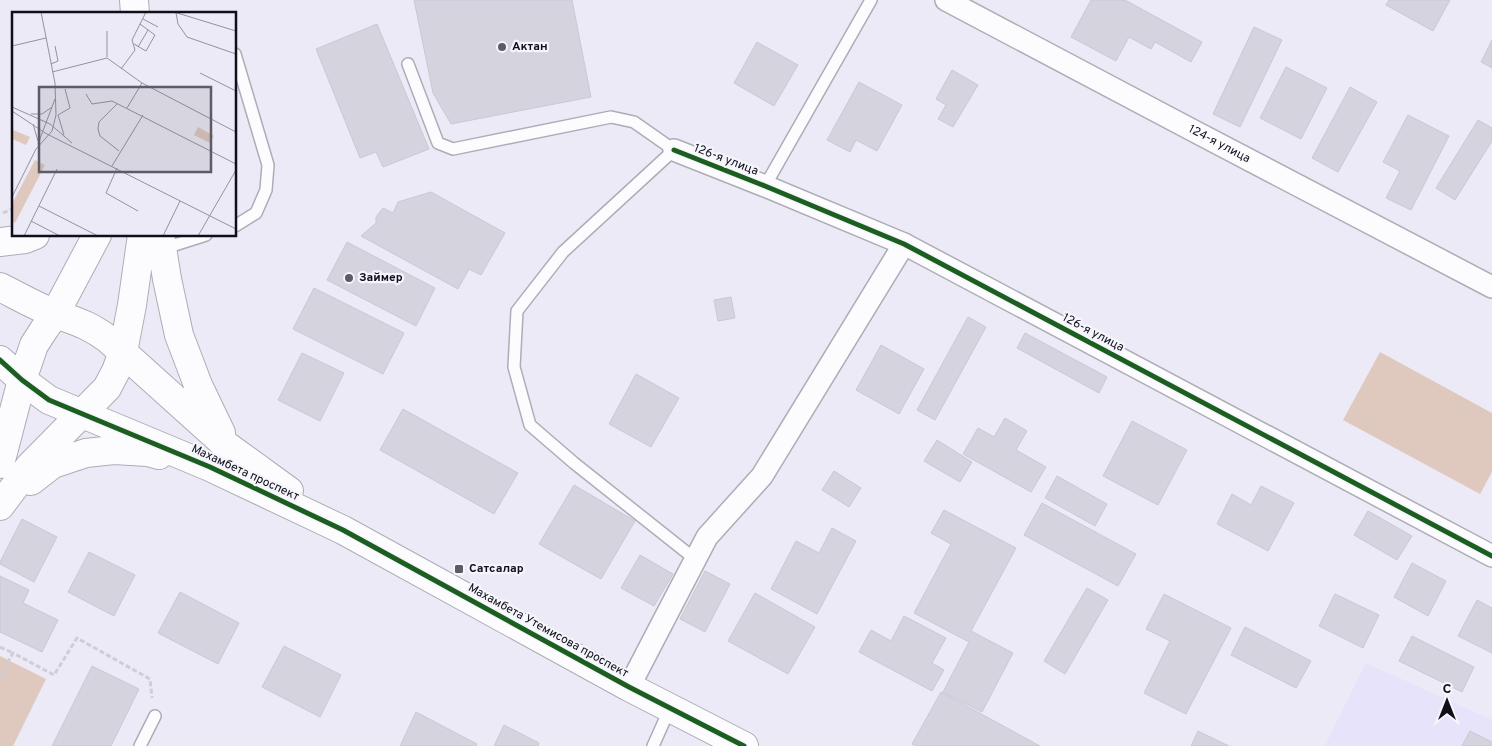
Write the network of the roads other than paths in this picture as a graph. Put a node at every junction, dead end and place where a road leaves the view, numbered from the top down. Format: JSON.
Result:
{"nodes":[{"id":1,"x":871,"y":0,"type":"edge"},
{"id":2,"x":946,"y":0,"type":"edge"},
{"id":3,"x":236,"y":57,"type":"edge"},
{"id":4,"x":408,"y":64,"type":"dead end"},
{"id":5,"x":674,"y":150,"type":"junction"},
{"id":6,"x":765,"y":186,"type":"junction"},
{"id":7,"x":236,"y":225,"type":"edge"},
{"id":8,"x":34,"y":236,"type":"edge"},
{"id":9,"x":96,"y":236,"type":"edge"},
{"id":10,"x":196,"y":236,"type":"edge"},
{"id":11,"x":155,"y":240,"type":"edge"},
{"id":12,"x":0,"y":242,"type":"edge"},
{"id":13,"x":904,"y":244,"type":"junction"},
{"id":14,"x":0,"y":287,"type":"edge"},
{"id":15,"x":1492,"y":287,"type":"edge"},
{"id":16,"x":55,"y":314,"type":"junction"},
{"id":17,"x":123,"y":352,"type":"junction"},
{"id":18,"x":0,"y":360,"type":"edge"},
{"id":19,"x":22,"y":380,"type":"junction"},
{"id":20,"x":82,"y":413,"type":"junction"},
{"id":21,"x":227,"y":446,"type":"junction"},
{"id":22,"x":0,"y":464,"type":"edge"},
{"id":23,"x":210,"y":467,"type":"junction"},
{"id":24,"x":1,"y":505,"type":"edge"},
{"id":25,"x":343,"y":530,"type":"junction"},
{"id":26,"x":1492,"y":556,"type":"edge"},
{"id":27,"x":695,"y":558,"type":"junction"},
{"id":28,"x":629,"y":687,"type":"junction"},
{"id":29,"x":670,"y":708,"type":"junction"},
{"id":30,"x":155,"y":716,"type":"road end"},
{"id":31,"x":140,"y":746,"type":"edge"},
{"id":32,"x":653,"y":746,"type":"edge"},
{"id":33,"x":744,"y":746,"type":"edge"}],
"edges":[{"from":1,"to":6,"type":"lane"},
{"from":2,"to":15,"type":"street","name":"124-я улица"},
{"from":3,"to":7,"type":"lane"},
{"from":4,"to":5,"type":"lane"},
{"from":5,"to":6,"type":"street","name":"126-я улица"},
{"from":5,"to":27,"type":"lane"},
{"from":6,"to":13,"type":"street","name":"126-я улица"},
{"from":8,"to":12,"type":"street"},
{"from":9,"to":16,"type":"street"},
{"from":10,"to":11,"type":"lane"},
{"from":11,"to":17,"type":"street"},
{"from":11,"to":21,"type":"street"},
{"from":13,"to":26,"type":"street","name":"126-я улица"},
{"from":13,"to":27,"type":"street"},
{"from":14,"to":16,"type":"street"},
{"from":16,"to":17,"type":"street"},
{"from":16,"to":19,"type":"street"},
{"from":17,"to":20,"type":"street"},
{"from":17,"to":21,"type":"street","name":"Махамбета проспект"},
{"from":18,"to":19,"type":"street"},
{"from":19,"to":20,"type":"street"},
{"from":19,"to":22,"type":"street"},
{"from":20,"to":23,"type":"street","name":"Махамбета проспект"},
{"from":20,"to":24,"type":"street"},
{"from":21,"to":25,"type":"street","name":"Махамбета проспект"},
{"from":23,"to":24,"type":"street"},
{"from":23,"to":25,"type":"street","name":"Махамбета проспект"},
{"from":25,"to":28,"type":"street","name":"Махамбета Утемисова проспект"},
{"from":27,"to":28,"type":"street"},
{"from":28,"to":29,"type":"street","name":"Махамбета Утемисова проспект"},
{"from":29,"to":32,"type":"lane"},
{"from":29,"to":33,"type":"street","name":"Махамбета Утемисова проспект"},
{"from":30,"to":31,"type":"lane"}]}
